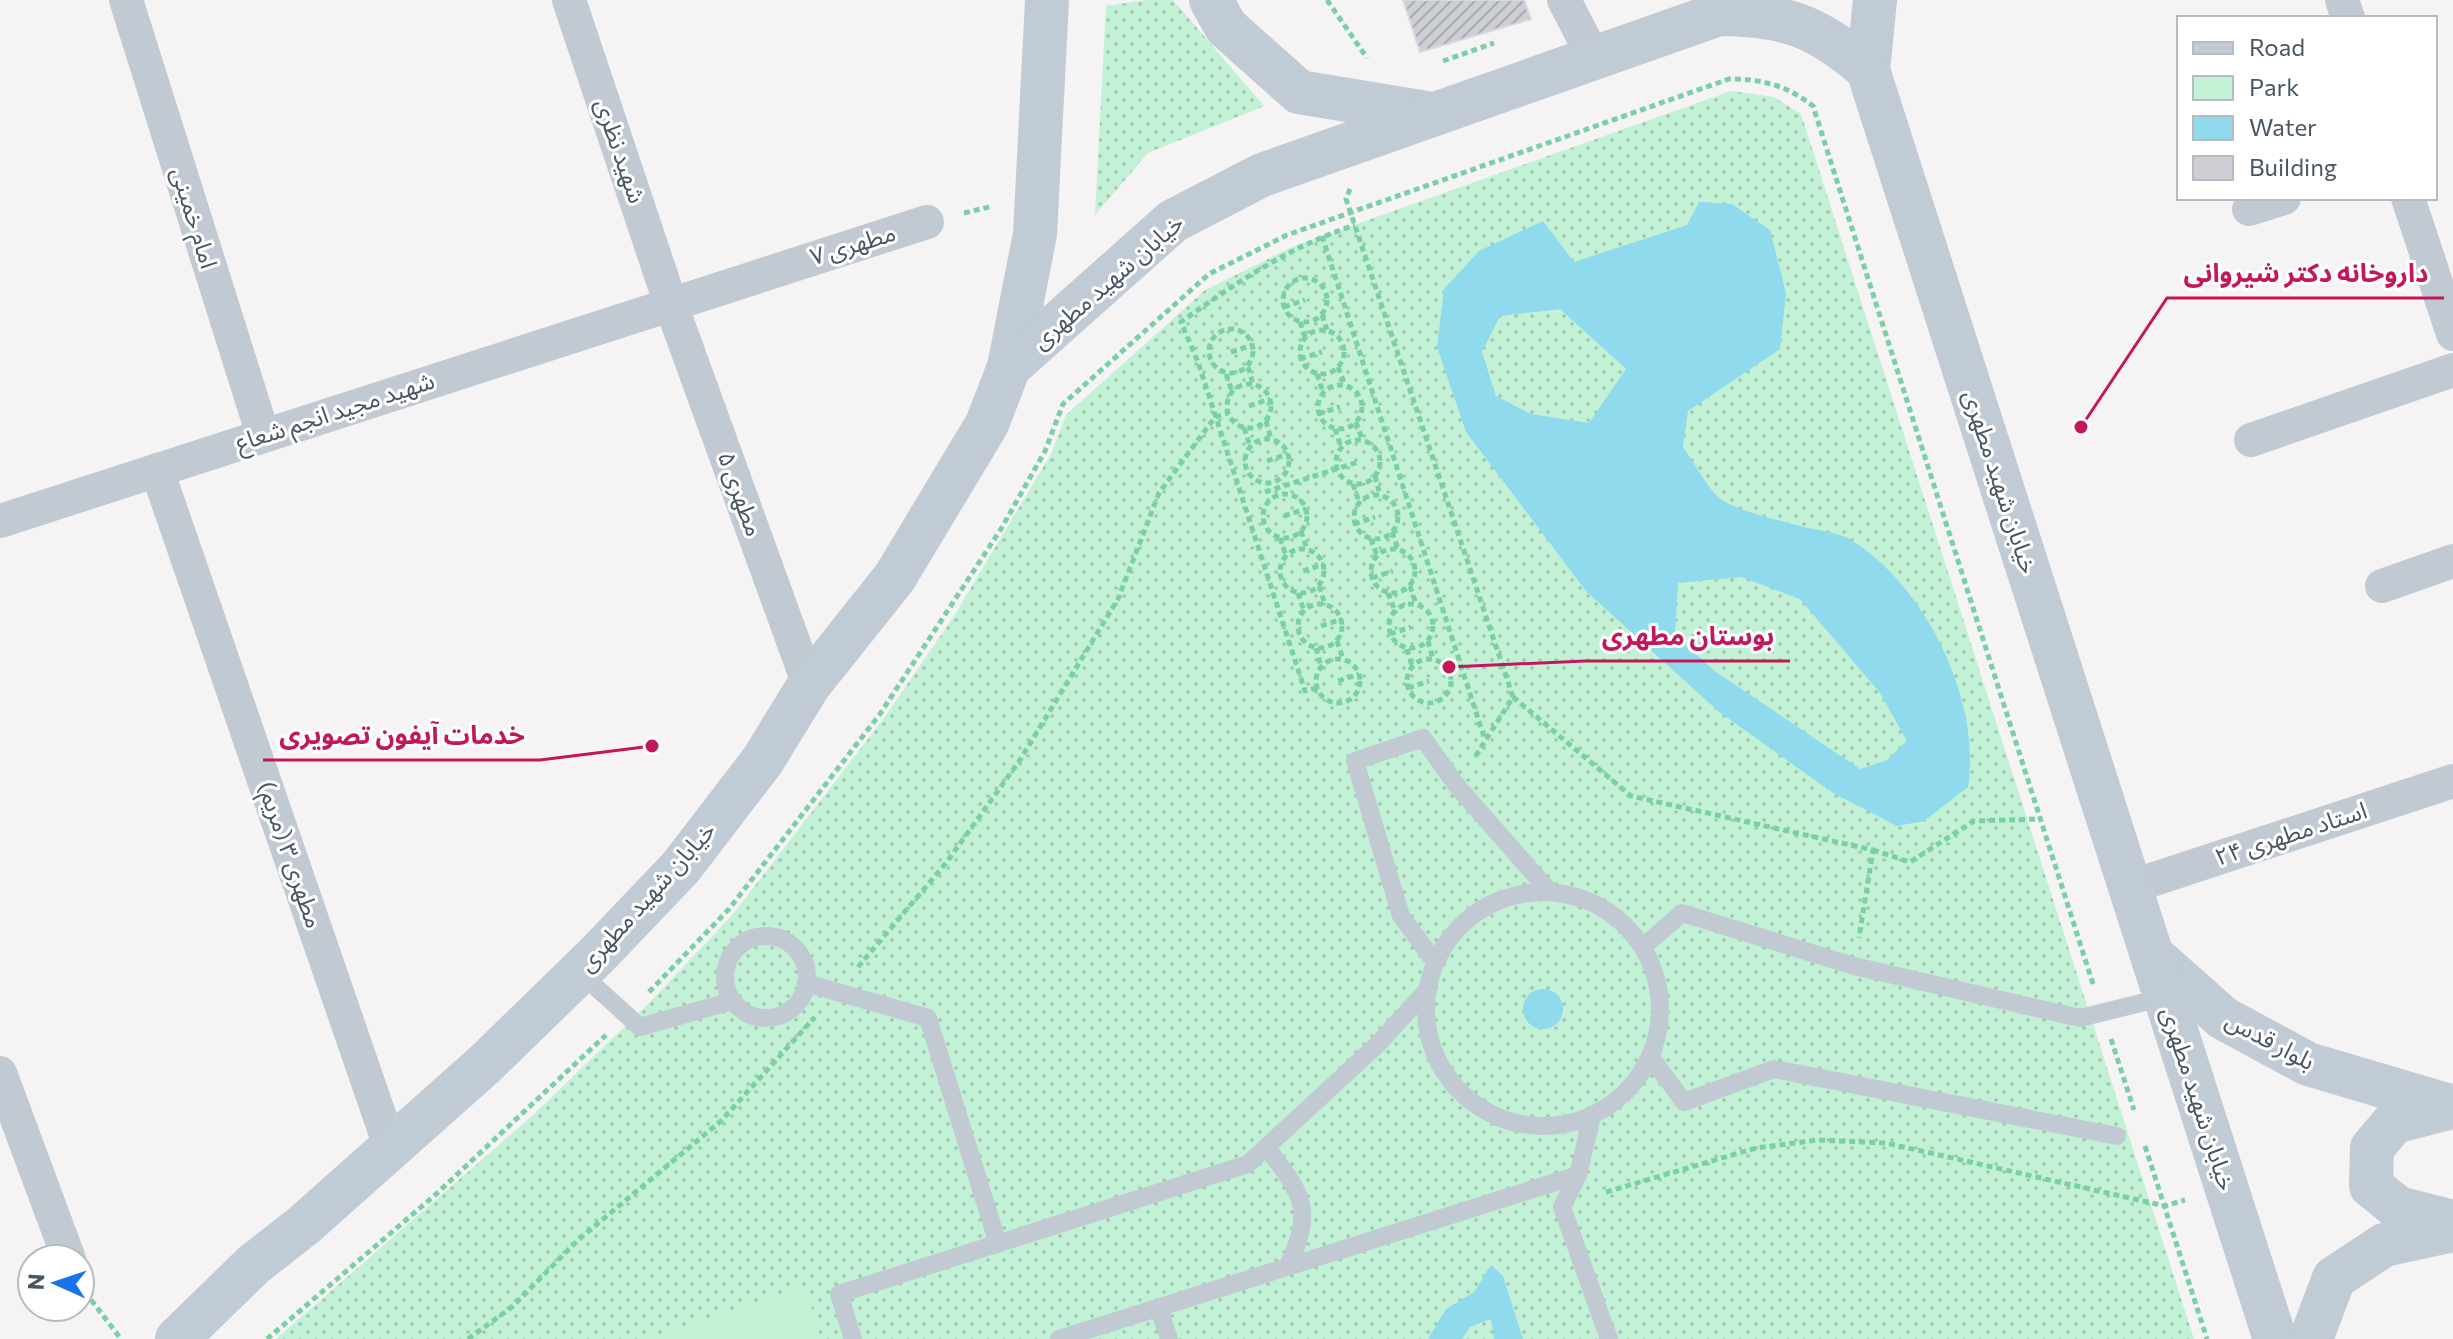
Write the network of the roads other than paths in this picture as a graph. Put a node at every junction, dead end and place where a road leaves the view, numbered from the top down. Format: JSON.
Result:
{"nodes":[{"id":1,"x":126,"y":0,"type":"edge"},
{"id":2,"x":569,"y":0,"type":"edge"},
{"id":3,"x":1047,"y":0,"type":"edge"},
{"id":4,"x":1211,"y":0,"type":"edge"},
{"id":5,"x":1564,"y":0,"type":"edge"},
{"id":6,"x":1875,"y":0,"type":"edge"},
{"id":7,"x":1594,"y":58,"type":"junction"},
{"id":8,"x":1868,"y":70,"type":"junction"},
{"id":9,"x":1375,"y":122,"type":"junction"},
{"id":10,"x":2278,"y":200,"type":"edge"},
{"id":11,"x":2409,"y":200,"type":"edge"},
{"id":12,"x":2249,"y":209,"type":"dead end"},
{"id":13,"x":927,"y":222,"type":"road end"},
{"id":14,"x":670,"y":302,"type":"junction"},
{"id":15,"x":2453,"y":334,"type":"edge"},
{"id":16,"x":1009,"y":367,"type":"junction"},
{"id":17,"x":2453,"y":370,"type":"edge"},
{"id":18,"x":263,"y":435,"type":"junction"},
{"id":19,"x":2251,"y":440,"type":"dead end"},
{"id":20,"x":157,"y":470,"type":"junction"},
{"id":21,"x":0,"y":521,"type":"edge"},
{"id":22,"x":2453,"y":561,"type":"edge"},
{"id":23,"x":2382,"y":586,"type":"dead end"},
{"id":24,"x":809,"y":685,"type":"junction"},
{"id":25,"x":2453,"y":781,"type":"edge"},
{"id":26,"x":2130,"y":887,"type":"junction"},
{"id":27,"x":1549,"y":891,"type":"junction"},
{"id":28,"x":1643,"y":947,"type":"junction"},
{"id":29,"x":2152,"y":955,"type":"junction"},
{"id":30,"x":1435,"y":962,"type":"junction"},
{"id":31,"x":579,"y":972,"type":"junction"},
{"id":32,"x":806,"y":983,"type":"junction"},
{"id":33,"x":1428,"y":989,"type":"junction"},
{"id":34,"x":2165,"y":997,"type":"junction"},
{"id":35,"x":732,"y":1001,"type":"junction"},
{"id":36,"x":1650,"y":1056,"type":"junction"},
{"id":37,"x":0,"y":1073,"type":"edge"},
{"id":38,"x":2452,"y":1107,"type":"edge"},
{"id":39,"x":1592,"y":1116,"type":"junction"},
{"id":40,"x":2117,"y":1136,"type":"dead end"},
{"id":41,"x":391,"y":1149,"type":"junction"},
{"id":42,"x":1268,"y":1149,"type":"junction"},
{"id":43,"x":1578,"y":1175,"type":"junction"},
{"id":44,"x":2453,"y":1222,"type":"edge"},
{"id":45,"x":2453,"y":1230,"type":"edge"},
{"id":46,"x":63,"y":1243,"type":"edge"},
{"id":47,"x":998,"y":1244,"type":"junction"},
{"id":48,"x":1288,"y":1266,"type":"junction"},
{"id":49,"x":1159,"y":1309,"type":"junction"},
{"id":50,"x":177,"y":1339,"type":"edge"},
{"id":51,"x":853,"y":1339,"type":"edge"},
{"id":52,"x":1059,"y":1339,"type":"edge"},
{"id":53,"x":1169,"y":1339,"type":"edge"},
{"id":54,"x":1609,"y":1339,"type":"edge"},
{"id":55,"x":2275,"y":1339,"type":"edge"},
{"id":56,"x":2311,"y":1339,"type":"edge"}],
"edges":[{"from":1,"to":18,"type":"street","name":"امام خمینی"},
{"from":2,"to":14,"type":"street","name":"شهید نظری"},
{"from":3,"to":16,"type":"main road","name":"خیابان شهید مطهری"},
{"from":4,"to":9,"type":"main road","name":"خیابان شهید مطهری"},
{"from":5,"to":7,"type":"street"},
{"from":6,"to":8,"type":"main road"},
{"from":7,"to":8,"type":"main road","name":"خیابان شهید مطهری"},
{"from":7,"to":9,"type":"main road","name":"خیابان شهید مطهری"},
{"from":8,"to":26,"type":"main road","name":"خیابان شهید مطهری"},
{"from":9,"to":16,"type":"main road","name":"خیابان شهید مطهری"},
{"from":10,"to":12,"type":"street"},
{"from":11,"to":15,"type":"street"},
{"from":13,"to":14,"type":"street","name":"مطهری ۷"},
{"from":14,"to":18,"type":"street","name":"شهید مجید انجم شعاع"},
{"from":14,"to":24,"type":"street","name":"مطهری ۵"},
{"from":16,"to":24,"type":"main road","name":"خیابان شهید مطهری"},
{"from":17,"to":19,"type":"street"},
{"from":18,"to":20,"type":"street","name":"شهید مجید انجم شعاع"},
{"from":20,"to":21,"type":"street","name":"شهید مجید انجم شعاع"},
{"from":20,"to":41,"type":"street","name":"مطهری ۳ (مریم)"},
{"from":22,"to":23,"type":"street"},
{"from":24,"to":31,"type":"main road","name":"خیابان شهید مطهری"},
{"from":25,"to":26,"type":"street","name":"استاد مطهری ۲۴"},
{"from":26,"to":29,"type":"main road","name":"خیابان شهید مطهری"},
{"from":27,"to":28,"type":"lane"},
{"from":27,"to":30,"type":"lane"},
{"from":27,"to":30,"type":"lane"},
{"from":28,"to":34,"type":"lane"},
{"from":28,"to":36,"type":"lane"},
{"from":29,"to":34,"type":"main road","name":"خیابان شهید مطهری"},
{"from":29,"to":38,"type":"main road","name":"بلوار قدس"},
{"from":30,"to":33,"type":"lane"},
{"from":31,"to":35,"type":"lane"},
{"from":31,"to":41,"type":"main road","name":"خیابان شهید مطهری"},
{"from":32,"to":35,"type":"lane"},
{"from":32,"to":35,"type":"lane"},
{"from":32,"to":47,"type":"lane"},
{"from":33,"to":39,"type":"lane"},
{"from":33,"to":42,"type":"lane"},
{"from":34,"to":55,"type":"main road","name":"خیابان شهید مطهری"},
{"from":36,"to":39,"type":"lane"},
{"from":36,"to":40,"type":"lane"},
{"from":37,"to":46,"type":"street"},
{"from":38,"to":44,"type":"main road"},
{"from":39,"to":43,"type":"lane"},
{"from":41,"to":50,"type":"main road","name":"خیابان شهید مطهری"},
{"from":42,"to":47,"type":"lane"},
{"from":42,"to":48,"type":"lane"},
{"from":43,"to":48,"type":"lane"},
{"from":43,"to":54,"type":"lane"},
{"from":45,"to":56,"type":"main road"},
{"from":47,"to":51,"type":"lane"},
{"from":48,"to":49,"type":"lane"},
{"from":49,"to":52,"type":"lane"},
{"from":49,"to":53,"type":"lane"}]}
